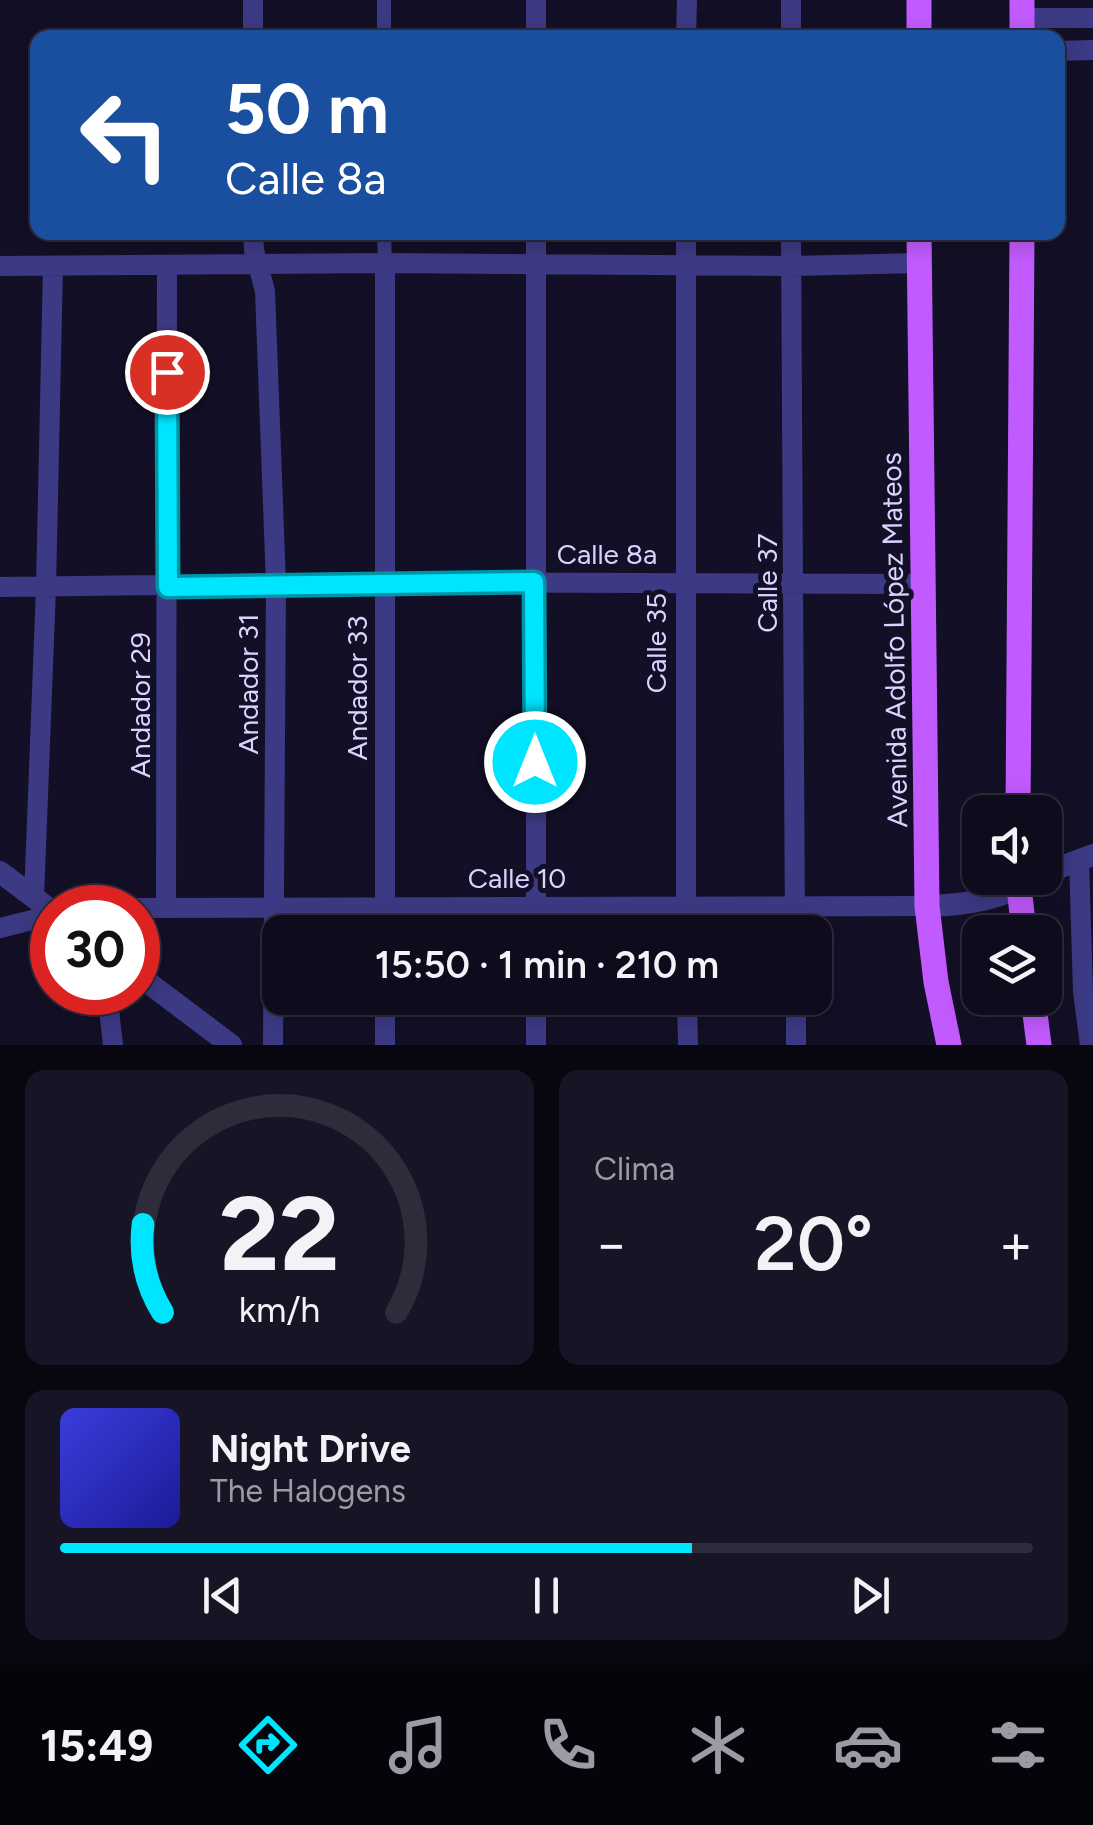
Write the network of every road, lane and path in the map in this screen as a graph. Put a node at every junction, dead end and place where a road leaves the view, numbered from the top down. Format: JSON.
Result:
{"nodes":[{"id":1,"x":252,"y":0,"type":"edge"},
{"id":2,"x":384,"y":0,"type":"edge"},
{"id":3,"x":536,"y":0,"type":"edge"},
{"id":4,"x":686,"y":0,"type":"edge"},
{"id":5,"x":790,"y":0,"type":"edge"},
{"id":6,"x":919,"y":0,"type":"edge"},
{"id":7,"x":1022,"y":18,"type":"edge"},
{"id":8,"x":1093,"y":18,"type":"edge"},
{"id":9,"x":252,"y":30,"type":"edge"},
{"id":10,"x":384,"y":30,"type":"edge"},
{"id":11,"x":536,"y":30,"type":"edge"},
{"id":12,"x":686,"y":30,"type":"edge"},
{"id":13,"x":791,"y":30,"type":"edge"},
{"id":14,"x":919,"y":30,"type":"edge"},
{"id":15,"x":1065,"y":50,"type":"edge"},
{"id":16,"x":1093,"y":50,"type":"edge"},
{"id":17,"x":253,"y":240,"type":"edge"},
{"id":18,"x":384,"y":240,"type":"edge"},
{"id":19,"x":536,"y":240,"type":"edge"},
{"id":20,"x":686,"y":240,"type":"edge"},
{"id":21,"x":791,"y":240,"type":"edge"},
{"id":22,"x":919,"y":240,"type":"edge"},
{"id":23,"x":1022,"y":240,"type":"edge"},
{"id":24,"x":919,"y":262,"type":"junction"},
{"id":25,"x":384,"y":263,"type":"junction"},
{"id":26,"x":259,"y":264,"type":"junction"},
{"id":27,"x":686,"y":264,"type":"junction"},
{"id":28,"x":167,"y":265,"type":"junction"},
{"id":29,"x":536,"y":265,"type":"junction"},
{"id":30,"x":0,"y":266,"type":"edge"},
{"id":31,"x":53,"y":266,"type":"junction"},
{"id":32,"x":791,"y":266,"type":"junction"},
{"id":33,"x":684,"y":581,"type":"junction"},
{"id":34,"x":385,"y":582,"type":"junction"},
{"id":35,"x":534,"y":582,"type":"junction"},
{"id":36,"x":795,"y":583,"type":"junction"},
{"id":37,"x":276,"y":584,"type":"junction"},
{"id":38,"x":923,"y":584,"type":"junction"},
{"id":39,"x":0,"y":587,"type":"edge"},
{"id":40,"x":168,"y":587,"type":"junction"},
{"id":41,"x":46,"y":588,"type":"junction"},
{"id":42,"x":1018,"y":795,"type":"edge"},
{"id":43,"x":1086,"y":857,"type":"edge"},
{"id":44,"x":1062,"y":867,"type":"edge"},
{"id":45,"x":0,"y":872,"type":"edge"},
{"id":46,"x":46,"y":885,"type":"edge"},
{"id":47,"x":30,"y":895,"type":"edge"},
{"id":48,"x":997,"y":895,"type":"edge"},
{"id":49,"x":536,"y":905,"type":"junction"},
{"id":50,"x":686,"y":905,"type":"junction"},
{"id":51,"x":795,"y":905,"type":"junction"},
{"id":52,"x":160,"y":906,"type":"edge"},
{"id":53,"x":166,"y":906,"type":"junction"},
{"id":54,"x":275,"y":906,"type":"junction"},
{"id":55,"x":928,"y":906,"type":"junction"},
{"id":56,"x":385,"y":907,"type":"junction"},
{"id":57,"x":30,"y":915,"type":"edge"},
{"id":58,"x":385,"y":915,"type":"edge"},
{"id":59,"x":536,"y":915,"type":"edge"},
{"id":60,"x":686,"y":915,"type":"edge"},
{"id":61,"x":795,"y":915,"type":"edge"},
{"id":62,"x":0,"y":928,"type":"edge"},
{"id":63,"x":160,"y":991,"type":"edge"},
{"id":64,"x":110,"y":1015,"type":"edge"},
{"id":65,"x":385,"y":1015,"type":"edge"},
{"id":66,"x":536,"y":1015,"type":"edge"},
{"id":67,"x":688,"y":1015,"type":"edge"},
{"id":68,"x":796,"y":1015,"type":"edge"},
{"id":69,"x":1035,"y":1015,"type":"edge"},
{"id":70,"x":113,"y":1045,"type":"edge"},
{"id":71,"x":232,"y":1045,"type":"edge"},
{"id":72,"x":273,"y":1045,"type":"edge"},
{"id":73,"x":385,"y":1045,"type":"edge"},
{"id":74,"x":536,"y":1045,"type":"edge"},
{"id":75,"x":688,"y":1045,"type":"edge"},
{"id":76,"x":796,"y":1045,"type":"edge"},
{"id":77,"x":948,"y":1045,"type":"edge"},
{"id":78,"x":1039,"y":1045,"type":"edge"},
{"id":79,"x":1090,"y":1045,"type":"edge"}],
"edges":[{"from":1,"to":9,"type":"street"},
{"from":2,"to":10,"type":"street"},
{"from":3,"to":11,"type":"street"},
{"from":4,"to":12,"type":"street"},
{"from":5,"to":13,"type":"street"},
{"from":6,"to":14,"type":"main road"},
{"from":7,"to":8,"type":"street"},
{"from":15,"to":16,"type":"street"},
{"from":17,"to":26,"type":"street","name":"Andador 31"},
{"from":18,"to":25,"type":"street"},
{"from":19,"to":29,"type":"street"},
{"from":20,"to":27,"type":"street","name":"Calle 35"},
{"from":21,"to":32,"type":"street","name":"Calle 37"},
{"from":22,"to":24,"type":"main road","name":"Avenida Adolfo López Mateos"},
{"from":23,"to":42,"type":"main road"},
{"from":24,"to":32,"type":"street"},
{"from":24,"to":38,"type":"main road","name":"Avenida Adolfo López Mateos"},
{"from":25,"to":26,"type":"street"},
{"from":25,"to":29,"type":"street"},
{"from":25,"to":34,"type":"street","name":"Andador 33"},
{"from":26,"to":28,"type":"street"},
{"from":26,"to":37,"type":"street","name":"Andador 31"},
{"from":27,"to":29,"type":"street"},
{"from":27,"to":32,"type":"street"},
{"from":27,"to":33,"type":"street","name":"Calle 35"},
{"from":28,"to":31,"type":"street"},
{"from":28,"to":40,"type":"street","name":"Andador 29"},
{"from":29,"to":35,"type":"street"},
{"from":30,"to":31,"type":"street"},
{"from":31,"to":41,"type":"street"},
{"from":32,"to":36,"type":"street","name":"Calle 37"},
{"from":33,"to":35,"type":"street","name":"Calle 8a"},
{"from":33,"to":36,"type":"street","name":"Calle 8a"},
{"from":33,"to":50,"type":"street","name":"Calle 35"},
{"from":34,"to":35,"type":"street","name":"Calle 8a"},
{"from":34,"to":37,"type":"street","name":"Calle 8a"},
{"from":34,"to":56,"type":"street","name":"Andador 33"},
{"from":35,"to":49,"type":"street"},
{"from":36,"to":38,"type":"street"},
{"from":36,"to":51,"type":"street","name":"Calle 37"},
{"from":37,"to":40,"type":"street","name":"Calle 8a"},
{"from":37,"to":54,"type":"street","name":"Andador 31"},
{"from":38,"to":55,"type":"main road","name":"Avenida Adolfo López Mateos"},
{"from":39,"to":41,"type":"street","name":"Calle 8a"},
{"from":40,"to":41,"type":"street","name":"Calle 8a"},
{"from":40,"to":53,"type":"street","name":"Andador 29"},
{"from":41,"to":46,"type":"street"},
{"from":43,"to":44,"type":"street"},
{"from":43,"to":79,"type":"street"},
{"from":45,"to":47,"type":"street"},
{"from":48,"to":55,"type":"street"},
{"from":49,"to":50,"type":"street","name":"Calle 10"},
{"from":49,"to":56,"type":"street","name":"Calle 10"},
{"from":49,"to":59,"type":"street"},
{"from":50,"to":51,"type":"street","name":"Calle 10"},
{"from":50,"to":60,"type":"street","name":"Calle 35"},
{"from":51,"to":55,"type":"street","name":"Calle 10"},
{"from":51,"to":61,"type":"street","name":"Calle 37"},
{"from":52,"to":53,"type":"street","name":"Calle 10"},
{"from":53,"to":54,"type":"street","name":"Calle 10"},
{"from":54,"to":56,"type":"street","name":"Calle 10"},
{"from":54,"to":72,"type":"street","name":"Andador 31"},
{"from":55,"to":77,"type":"main road","name":"Avenida Adolfo López Mateos"},
{"from":56,"to":58,"type":"street","name":"Andador 33"},
{"from":57,"to":62,"type":"street"},
{"from":63,"to":71,"type":"street"},
{"from":64,"to":70,"type":"street"},
{"from":65,"to":73,"type":"street"},
{"from":66,"to":74,"type":"street"},
{"from":67,"to":75,"type":"street"},
{"from":68,"to":76,"type":"street"},
{"from":69,"to":78,"type":"main road"}]}
